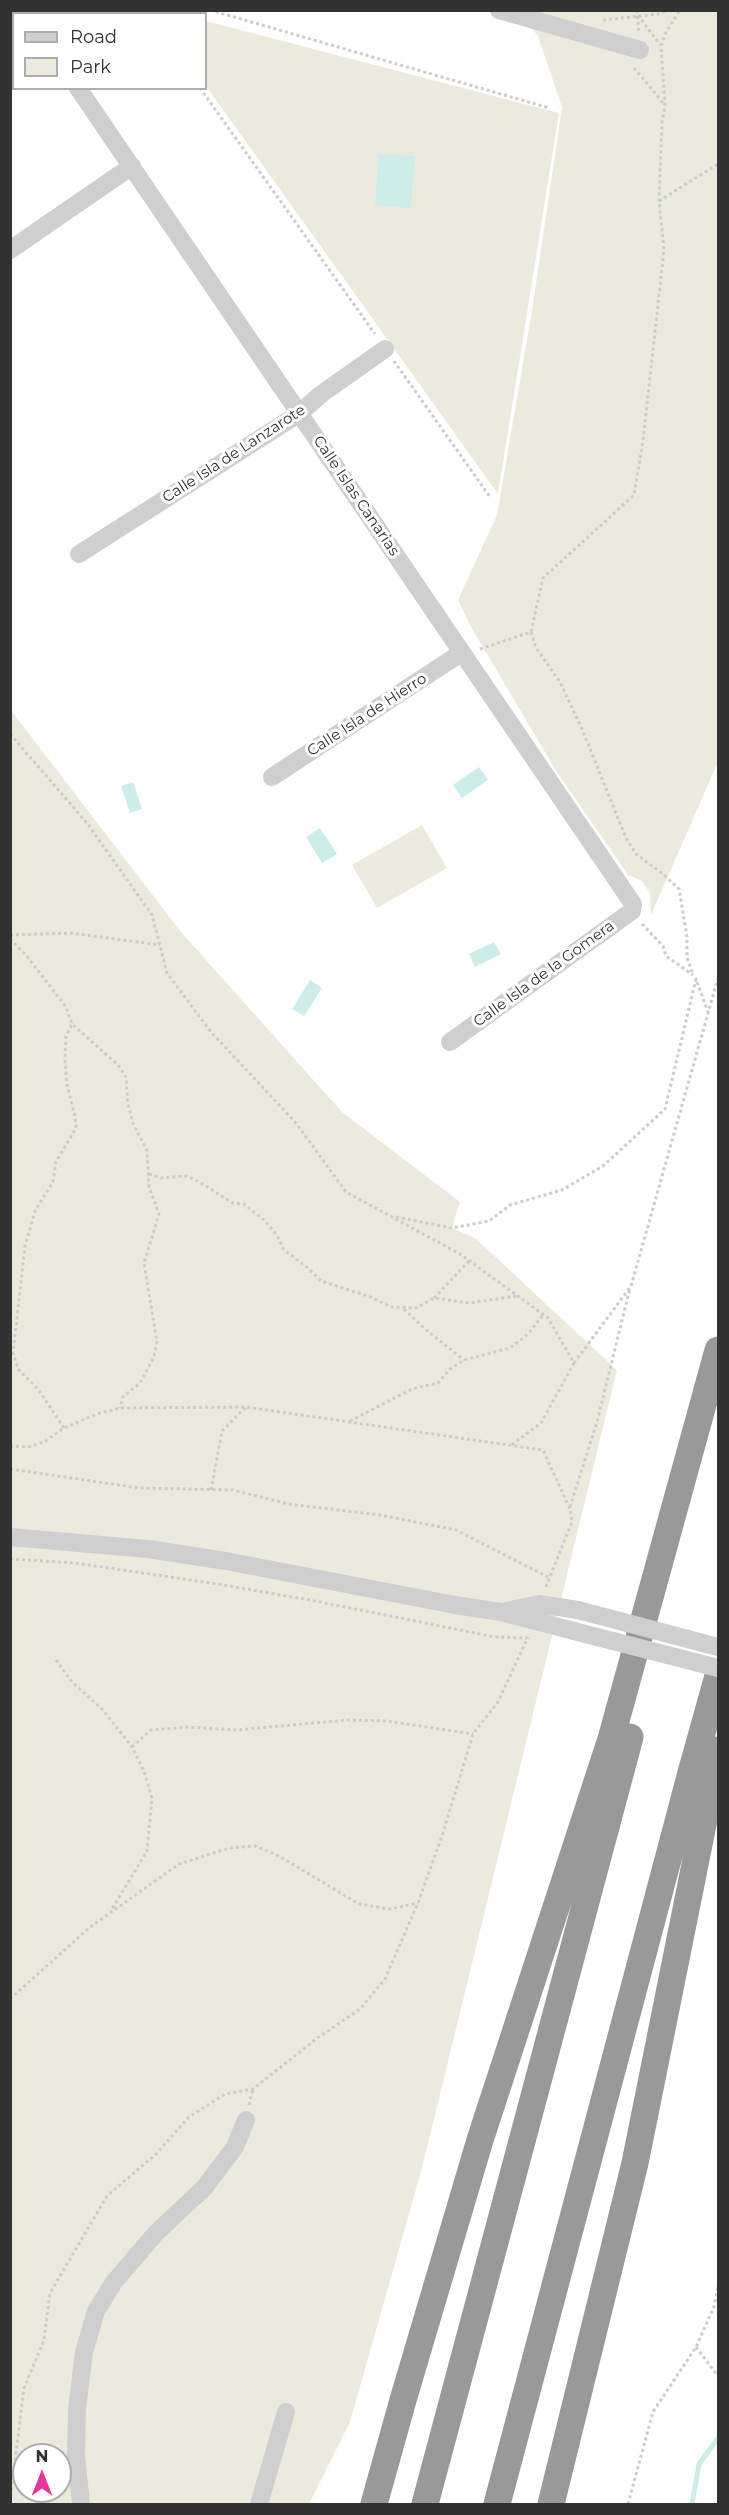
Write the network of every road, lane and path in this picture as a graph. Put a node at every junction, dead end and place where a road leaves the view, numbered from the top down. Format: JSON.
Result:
{"nodes":[{"id":1,"x":210,"y":10,"type":"edge"},
{"id":2,"x":499,"y":10,"type":"edge"},
{"id":3,"x":669,"y":10,"type":"edge"},
{"id":4,"x":680,"y":10,"type":"edge"},
{"id":5,"x":638,"y":13,"type":"edge"},
{"id":6,"x":579,"y":33,"type":"junction"},
{"id":7,"x":614,"y":43,"type":"junction"},
{"id":8,"x":661,"y":46,"type":"junction"},
{"id":9,"x":640,"y":50,"type":"dead end"},
{"id":10,"x":79,"y":90,"type":"edge"},
{"id":11,"x":201,"y":90,"type":"edge"},
{"id":12,"x":665,"y":105,"type":"junction"},
{"id":13,"x":549,"y":108,"type":"dead end"},
{"id":14,"x":718,"y":164,"type":"edge"},
{"id":15,"x":132,"y":166,"type":"junction"},
{"id":16,"x":659,"y":201,"type":"junction"},
{"id":17,"x":10,"y":250,"type":"edge"},
{"id":18,"x":385,"y":349,"type":"junction"},
{"id":19,"x":300,"y":413,"type":"junction"},
{"id":20,"x":490,"y":497,"type":"dead end"},
{"id":21,"x":79,"y":554,"type":"dead end"},
{"id":22,"x":531,"y":632,"type":"junction"},
{"id":23,"x":461,"y":653,"type":"junction"},
{"id":24,"x":10,"y":734,"type":"edge"},
{"id":25,"x":272,"y":777,"type":"dead end"},
{"id":26,"x":633,"y":904,"type":"joint"},
{"id":27,"x":10,"y":937,"type":"edge"},
{"id":28,"x":656,"y":940,"type":"dead end"},
{"id":29,"x":160,"y":945,"type":"junction"},
{"id":30,"x":695,"y":977,"type":"junction"},
{"id":31,"x":718,"y":978,"type":"edge"},
{"id":32,"x":708,"y":1012,"type":"junction"},
{"id":33,"x":72,"y":1024,"type":"junction"},
{"id":34,"x":450,"y":1042,"type":"dead end"},
{"id":35,"x":149,"y":1174,"type":"junction"},
{"id":36,"x":392,"y":1217,"type":"junction"},
{"id":37,"x":469,"y":1261,"type":"junction"},
{"id":38,"x":631,"y":1286,"type":"junction"},
{"id":39,"x":517,"y":1296,"type":"junction"},
{"id":40,"x":434,"y":1298,"type":"junction"},
{"id":41,"x":404,"y":1309,"type":"junction"},
{"id":42,"x":543,"y":1315,"type":"junction"},
{"id":43,"x":718,"y":1350,"type":"edge"},
{"id":44,"x":464,"y":1360,"type":"junction"},
{"id":45,"x":574,"y":1363,"type":"junction"},
{"id":46,"x":718,"y":1393,"type":"edge"},
{"id":47,"x":246,"y":1407,"type":"junction"},
{"id":48,"x":120,"y":1408,"type":"junction"},
{"id":49,"x":348,"y":1422,"type":"junction"},
{"id":50,"x":64,"y":1428,"type":"junction"},
{"id":51,"x":10,"y":1446,"type":"edge"},
{"id":52,"x":509,"y":1446,"type":"junction"},
{"id":53,"x":10,"y":1468,"type":"edge"},
{"id":54,"x":211,"y":1490,"type":"junction"},
{"id":55,"x":570,"y":1509,"type":"junction"},
{"id":56,"x":10,"y":1537,"type":"edge"},
{"id":57,"x":10,"y":1559,"type":"edge"},
{"id":58,"x":548,"y":1577,"type":"junction"},
{"id":59,"x":545,"y":1589,"type":"dead end"},
{"id":60,"x":501,"y":1612,"type":"junction"},
{"id":61,"x":538,"y":1641,"type":"dead end"},
{"id":62,"x":718,"y":1647,"type":"edge"},
{"id":63,"x":521,"y":1650,"type":"dead end"},
{"id":64,"x":56,"y":1660,"type":"dead end"},
{"id":65,"x":718,"y":1668,"type":"edge"},
{"id":66,"x":718,"y":1676,"type":"edge"},
{"id":67,"x":473,"y":1734,"type":"junction"},
{"id":68,"x":132,"y":1748,"type":"junction"},
{"id":69,"x":718,"y":1750,"type":"edge"},
{"id":70,"x":418,"y":1903,"type":"junction"},
{"id":71,"x":111,"y":1911,"type":"junction"},
{"id":72,"x":10,"y":1999,"type":"edge"},
{"id":73,"x":246,"y":2120,"type":"dead end"},
{"id":74,"x":718,"y":2287,"type":"edge"},
{"id":75,"x":696,"y":2347,"type":"junction"},
{"id":76,"x":718,"y":2376,"type":"edge"},
{"id":77,"x":286,"y":2412,"type":"dead end"},
{"id":78,"x":376,"y":2498,"type":"edge"},
{"id":79,"x":10,"y":2502,"type":"edge"},
{"id":80,"x":81,"y":2505,"type":"edge"},
{"id":81,"x":259,"y":2505,"type":"edge"},
{"id":82,"x":425,"y":2505,"type":"edge"},
{"id":83,"x":497,"y":2505,"type":"edge"},
{"id":84,"x":551,"y":2505,"type":"edge"},
{"id":85,"x":628,"y":2505,"type":"edge"}],
"edges":[{"from":1,"to":13,"type":"path"},
{"from":2,"to":6,"type":"street"},
{"from":3,"to":5,"type":"path"},
{"from":4,"to":8,"type":"path"},
{"from":5,"to":6,"type":"path"},
{"from":5,"to":8,"type":"path"},
{"from":6,"to":7,"type":"street"},
{"from":7,"to":9,"type":"street"},
{"from":7,"to":12,"type":"path"},
{"from":8,"to":12,"type":"path"},
{"from":10,"to":15,"type":"street","name":"Calle Islas Canarias"},
{"from":11,"to":18,"type":"path"},
{"from":12,"to":16,"type":"path"},
{"from":14,"to":16,"type":"path"},
{"from":15,"to":17,"type":"street"},
{"from":15,"to":19,"type":"street","name":"Calle Islas Canarias"},
{"from":16,"to":22,"type":"path"},
{"from":18,"to":19,"type":"street","name":"Calle Isla de Lanzarote"},
{"from":18,"to":20,"type":"path"},
{"from":19,"to":21,"type":"street","name":"Calle Isla de Lanzarote"},
{"from":19,"to":23,"type":"street","name":"Calle Islas Canarias"},
{"from":22,"to":23,"type":"path"},
{"from":22,"to":30,"type":"path"},
{"from":23,"to":25,"type":"street","name":"Calle Isla de Hierro"},
{"from":23,"to":26,"type":"street","name":"Calle Islas Canarias"},
{"from":24,"to":29,"type":"path"},
{"from":26,"to":34,"type":"street","name":"Calle Isla de la Gomera"},
{"from":27,"to":29,"type":"path"},
{"from":27,"to":33,"type":"path"},
{"from":28,"to":30,"type":"path"},
{"from":29,"to":36,"type":"path"},
{"from":30,"to":32,"type":"path"},
{"from":30,"to":36,"type":"path"},
{"from":31,"to":32,"type":"path"},
{"from":32,"to":38,"type":"path"},
{"from":33,"to":35,"type":"path"},
{"from":33,"to":50,"type":"path"},
{"from":35,"to":41,"type":"path"},
{"from":35,"to":48,"type":"path"},
{"from":36,"to":37,"type":"path"},
{"from":37,"to":39,"type":"path"},
{"from":37,"to":40,"type":"path"},
{"from":38,"to":45,"type":"path"},
{"from":38,"to":55,"type":"path"},
{"from":39,"to":40,"type":"path"},
{"from":39,"to":42,"type":"path"},
{"from":40,"to":41,"type":"path"},
{"from":41,"to":44,"type":"path"},
{"from":42,"to":44,"type":"path"},
{"from":42,"to":45,"type":"path"},
{"from":43,"to":78,"type":"highway"},
{"from":44,"to":49,"type":"path"},
{"from":45,"to":52,"type":"path"},
{"from":46,"to":82,"type":"highway"},
{"from":47,"to":48,"type":"path"},
{"from":47,"to":49,"type":"path"},
{"from":47,"to":54,"type":"path"},
{"from":48,"to":50,"type":"path"},
{"from":49,"to":52,"type":"path"},
{"from":50,"to":51,"type":"path"},
{"from":52,"to":55,"type":"path"},
{"from":53,"to":54,"type":"path"},
{"from":54,"to":58,"type":"path"},
{"from":55,"to":58,"type":"path"},
{"from":56,"to":60,"type":"street"},
{"from":57,"to":61,"type":"path"},
{"from":58,"to":59,"type":"path"},
{"from":60,"to":62,"type":"street","bridge":true},
{"from":60,"to":65,"type":"street","bridge":true},
{"from":63,"to":67,"type":"path"},
{"from":64,"to":68,"type":"path"},
{"from":66,"to":83,"type":"highway"},
{"from":67,"to":68,"type":"path"},
{"from":67,"to":70,"type":"path"},
{"from":68,"to":71,"type":"path"},
{"from":69,"to":84,"type":"highway"},
{"from":70,"to":71,"type":"path"},
{"from":70,"to":79,"type":"path"},
{"from":71,"to":72,"type":"path"},
{"from":73,"to":80,"type":"street"},
{"from":74,"to":75,"type":"path"},
{"from":75,"to":76,"type":"path"},
{"from":75,"to":85,"type":"path"},
{"from":77,"to":81,"type":"street"}]}
